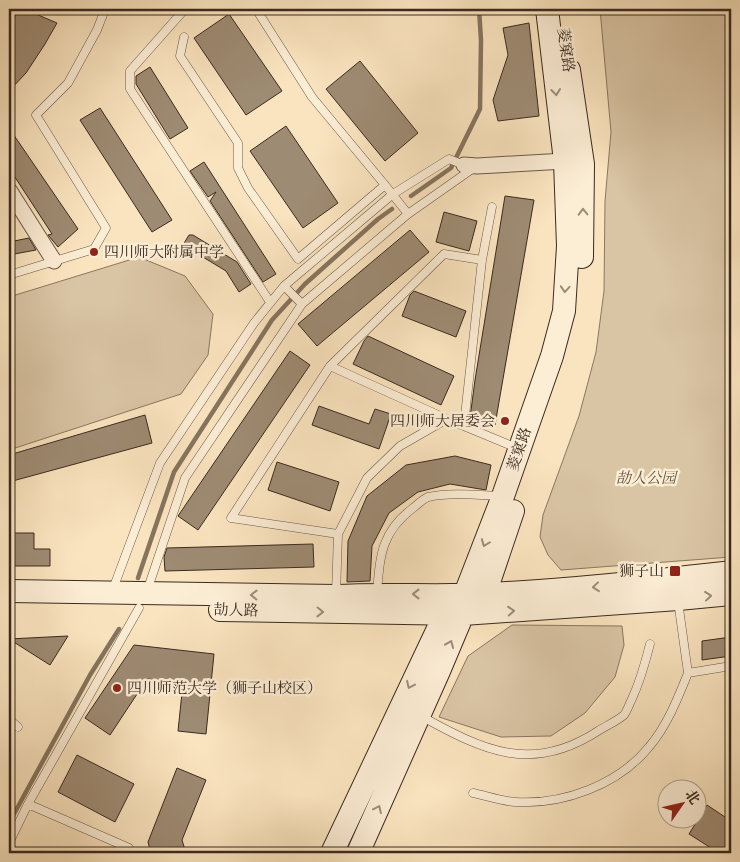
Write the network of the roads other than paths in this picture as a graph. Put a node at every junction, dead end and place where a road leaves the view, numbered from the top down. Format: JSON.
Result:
{"nodes":[{"id":1,"x":185,"y":9,"type":"edge"},
{"id":2,"x":256,"y":9,"type":"edge"},
{"id":3,"x":546,"y":9,"type":"edge"},
{"id":4,"x":560,"y":9,"type":"edge"},
{"id":5,"x":104,"y":12,"type":"dead end"},
{"id":6,"x":184,"y":37,"type":"dead end"},
{"id":7,"x":564,"y":161,"type":"junction"},
{"id":8,"x":470,"y":165,"type":"junction"},
{"id":9,"x":385,"y":186,"type":"junction"},
{"id":10,"x":9,"y":190,"type":"edge"},
{"id":11,"x":393,"y":194,"type":"junction"},
{"id":12,"x":14,"y":207,"type":"edge"},
{"id":13,"x":492,"y":207,"type":"dead end"},
{"id":14,"x":408,"y":214,"type":"junction"},
{"id":15,"x":482,"y":260,"type":"junction"},
{"id":16,"x":54,"y":262,"type":"junction"},
{"id":17,"x":9,"y":276,"type":"edge"},
{"id":18,"x":284,"y":286,"type":"junction"},
{"id":19,"x":270,"y":302,"type":"junction"},
{"id":20,"x":302,"y":304,"type":"junction"},
{"id":21,"x":330,"y":366,"type":"junction"},
{"id":22,"x":447,"y":418,"type":"junction"},
{"id":23,"x":464,"y":425,"type":"junction"},
{"id":24,"x":519,"y":449,"type":"junction"},
{"id":25,"x":503,"y":496,"type":"junction"},
{"id":26,"x":338,"y":534,"type":"junction"},
{"id":27,"x":731,"y":572,"type":"edge"},
{"id":28,"x":9,"y":591,"type":"edge"},
{"id":29,"x":111,"y":593,"type":"junction"},
{"id":30,"x":377,"y":594,"type":"junction"},
{"id":31,"x":731,"y":594,"type":"edge"},
{"id":32,"x":336,"y":596,"type":"junction"},
{"id":33,"x":678,"y":599,"type":"junction"},
{"id":34,"x":142,"y":601,"type":"junction"},
{"id":35,"x":465,"y":604,"type":"junction"},
{"id":36,"x":9,"y":606,"type":"edge"},
{"id":37,"x":650,"y":644,"type":"dead end"},
{"id":38,"x":731,"y":666,"type":"edge"},
{"id":39,"x":688,"y":672,"type":"junction"},
{"id":40,"x":420,"y":715,"type":"junction"},
{"id":41,"x":9,"y":719,"type":"edge"},
{"id":42,"x":18,"y":727,"type":"dead end"},
{"id":43,"x":473,"y":793,"type":"dead end"},
{"id":44,"x":28,"y":804,"type":"junction"},
{"id":45,"x":9,"y":843,"type":"edge"},
{"id":46,"x":132,"y":853,"type":"edge"},
{"id":47,"x":332,"y":853,"type":"edge"},
{"id":48,"x":358,"y":853,"type":"edge"}],
"edges":[{"from":1,"to":19,"type":"lane"},
{"from":2,"to":9,"type":"lane"},
{"from":3,"to":7,"type":"street","name":"菱窠路","one_way":true},
{"from":35,"to":4,"type":"street","name":"菱窠路","one_way":true},
{"from":5,"to":16,"type":"lane"},
{"from":6,"to":9,"type":"lane"},
{"from":7,"to":8,"type":"street"},
{"from":7,"to":24,"type":"street","name":"菱窠路","one_way":true},
{"from":8,"to":11,"type":"lane"},
{"from":8,"to":14,"type":"lane"},
{"from":9,"to":11,"type":"lane"},
{"from":10,"to":12,"type":"street"},
{"from":11,"to":14,"type":"lane"},
{"from":11,"to":18,"type":"lane"},
{"from":12,"to":16,"type":"street"},
{"from":13,"to":15,"type":"lane"},
{"from":14,"to":20,"type":"lane"},
{"from":15,"to":21,"type":"lane"},
{"from":15,"to":23,"type":"lane"},
{"from":16,"to":17,"type":"lane"},
{"from":18,"to":19,"type":"lane"},
{"from":18,"to":20,"type":"lane"},
{"from":19,"to":29,"type":"lane"},
{"from":20,"to":34,"type":"lane"},
{"from":21,"to":22,"type":"lane"},
{"from":21,"to":26,"type":"lane"},
{"from":22,"to":23,"type":"lane"},
{"from":22,"to":26,"type":"lane"},
{"from":23,"to":24,"type":"lane"},
{"from":24,"to":25,"type":"street","name":"菱窠路"},
{"from":25,"to":30,"type":"lane"},
{"from":25,"to":35,"type":"street","name":"菱窠路","one_way":true},
{"from":26,"to":32,"type":"lane"},
{"from":27,"to":35,"type":"street","one_way":true},
{"from":28,"to":29,"type":"street"},
{"from":29,"to":34,"type":"street"},
{"from":30,"to":32,"type":"street"},
{"from":35,"to":30,"type":"street","one_way":true},
{"from":33,"to":31,"type":"street","one_way":true},
{"from":32,"to":34,"type":"street","one_way":true},
{"from":35,"to":33,"type":"street","one_way":true},
{"from":33,"to":39,"type":"lane"},
{"from":34,"to":35,"type":"street","name":"劼人路","one_way":true},
{"from":34,"to":36,"type":"street","name":"劼人路"},
{"from":34,"to":44,"type":"lane"},
{"from":40,"to":35,"type":"street","name":"菱窠路","one_way":true},
{"from":35,"to":47,"type":"street","name":"菱窠路","one_way":true},
{"from":37,"to":40,"type":"lane"},
{"from":38,"to":39,"type":"lane"},
{"from":39,"to":43,"type":"lane"},
{"from":48,"to":40,"type":"street","name":"菱窠路","one_way":true},
{"from":41,"to":42,"type":"lane"},
{"from":44,"to":45,"type":"lane"},
{"from":44,"to":46,"type":"lane"}]}
